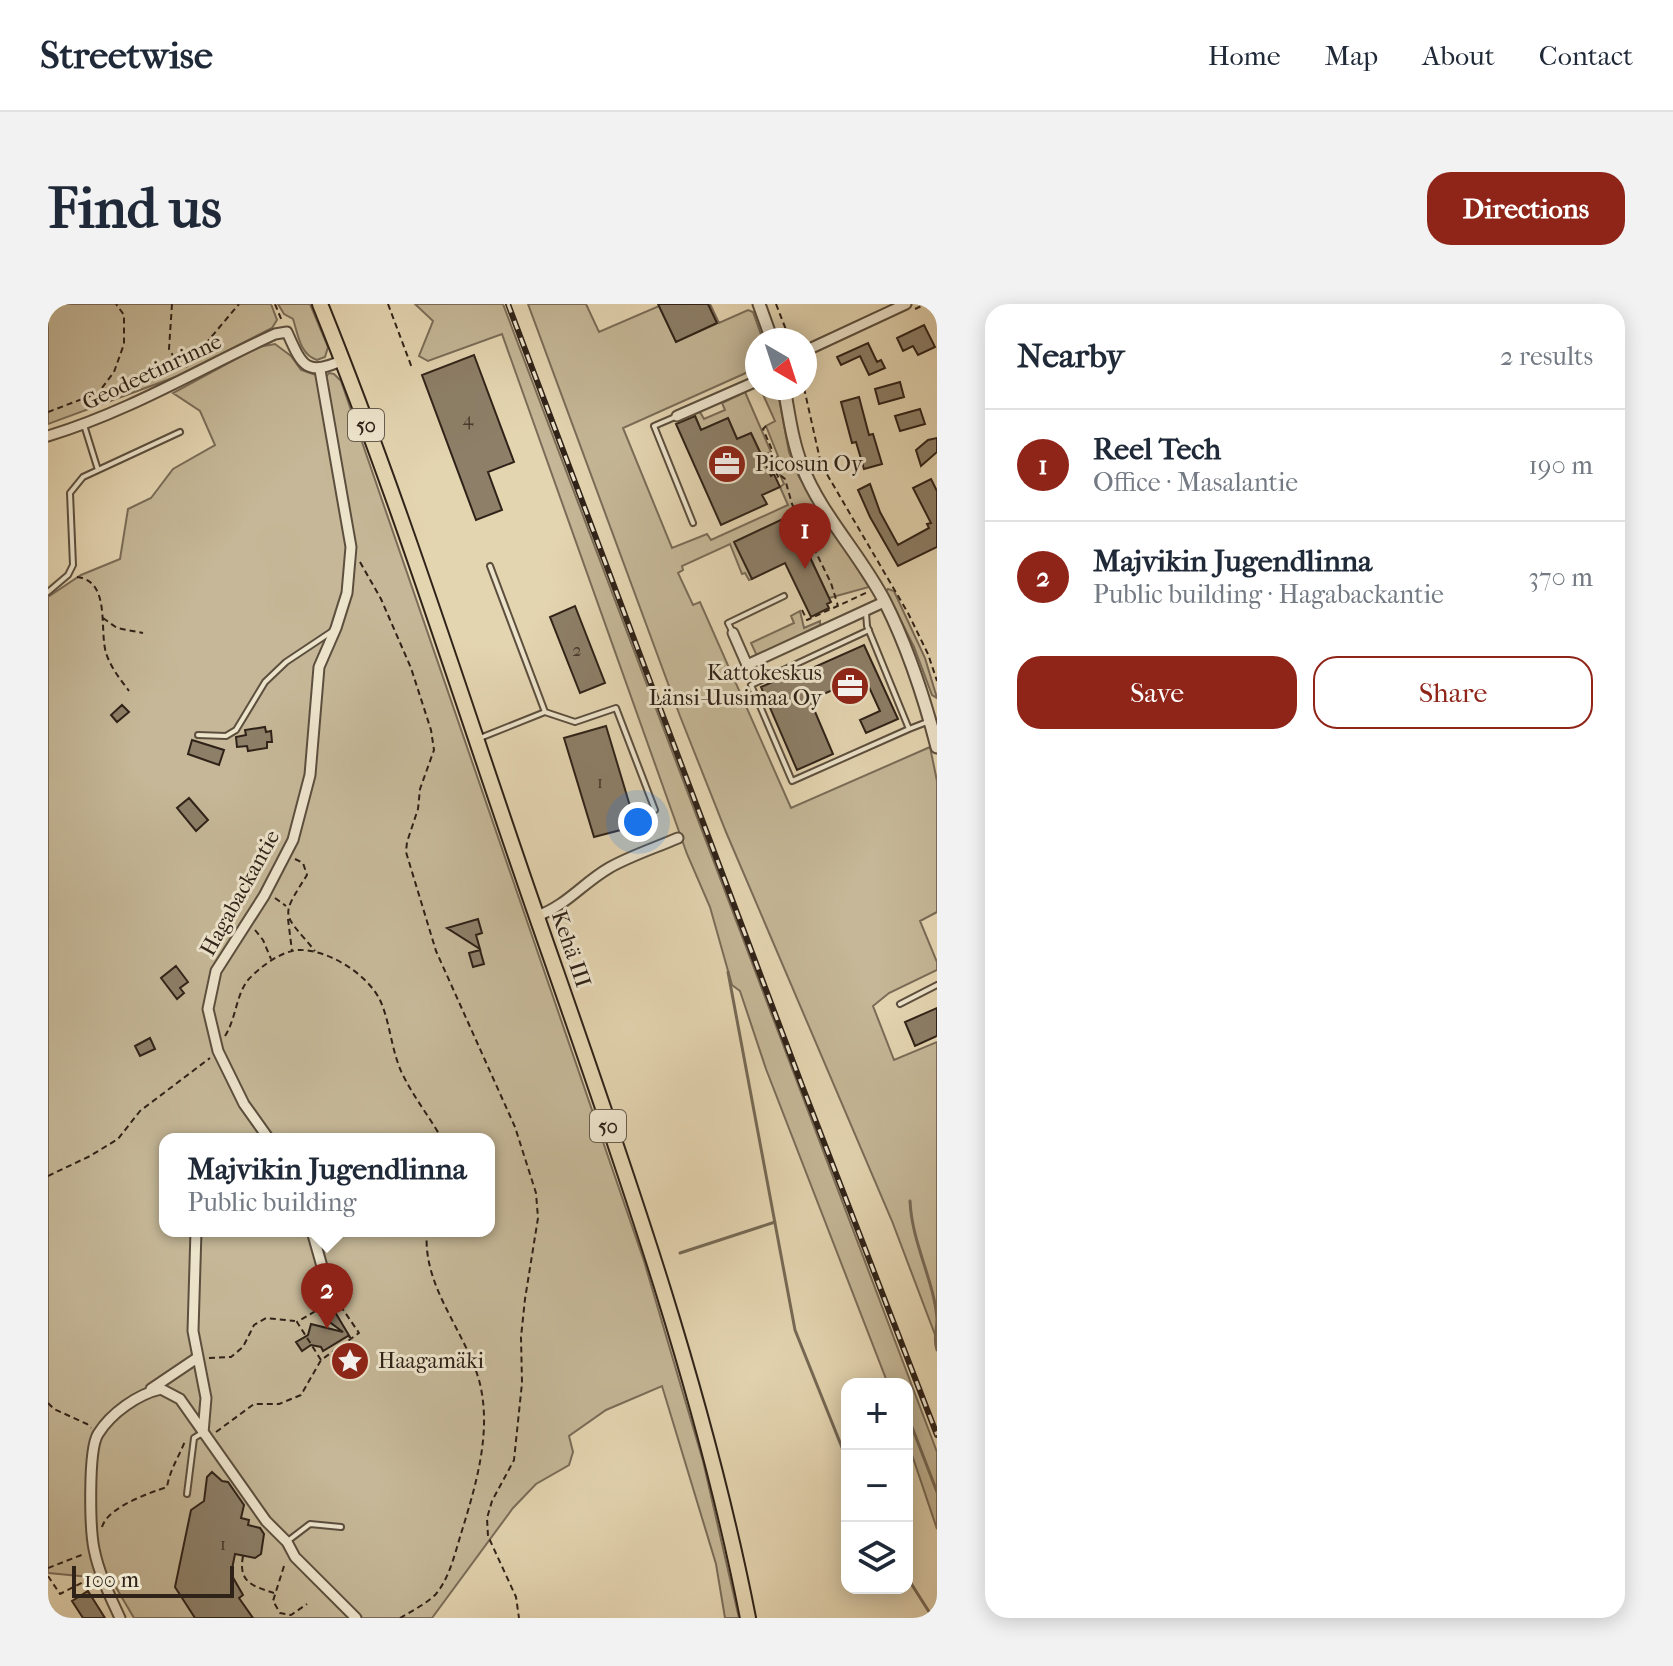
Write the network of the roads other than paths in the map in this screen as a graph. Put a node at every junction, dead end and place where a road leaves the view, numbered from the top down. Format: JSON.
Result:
{"nodes":[{"id":1,"x":320,"y":304,"type":"edge"},
{"id":2,"x":759,"y":304,"type":"edge"},
{"id":3,"x":906,"y":304,"type":"edge"},
{"id":4,"x":768,"y":328,"type":"edge"},
{"id":5,"x":817,"y":345,"type":"edge"},
{"id":6,"x":343,"y":360,"type":"junction"},
{"id":7,"x":320,"y":370,"type":"junction"},
{"id":8,"x":745,"y":386,"type":"edge"},
{"id":9,"x":786,"y":400,"type":"edge"},
{"id":10,"x":677,"y":416,"type":"joint"},
{"id":11,"x":84,"y":425,"type":"junction"},
{"id":12,"x":180,"y":432,"type":"dead end"},
{"id":13,"x":48,"y":436,"type":"edge"},
{"id":14,"x":98,"y":470,"type":"junction"},
{"id":15,"x":693,"y":523,"type":"dead end"},
{"id":16,"x":490,"y":566,"type":"dead end"},
{"id":17,"x":48,"y":592,"type":"edge"},
{"id":18,"x":784,"y":596,"type":"dead end"},
{"id":19,"x":884,"y":602,"type":"junction"},
{"id":20,"x":866,"y":610,"type":"junction"},
{"id":21,"x":336,"y":628,"type":"junction"},
{"id":22,"x":869,"y":630,"type":"junction"},
{"id":23,"x":733,"y":633,"type":"joint"},
{"id":24,"x":545,"y":712,"type":"junction"},
{"id":25,"x":932,"y":715,"type":"edge"},
{"id":26,"x":909,"y":729,"type":"junction"},
{"id":27,"x":198,"y":735,"type":"dead end"},
{"id":28,"x":476,"y":739,"type":"junction"},
{"id":29,"x":937,"y":747,"type":"edge"},
{"id":30,"x":655,"y":810,"type":"dead end"},
{"id":31,"x":678,"y":838,"type":"dead end"},
{"id":32,"x":537,"y":916,"type":"junction"},
{"id":33,"x":937,"y":985,"type":"edge"},
{"id":34,"x":900,"y":1004,"type":"dead end"},
{"id":35,"x":265,"y":1133,"type":"edge"},
{"id":36,"x":196,"y":1237,"type":"edge"},
{"id":37,"x":314,"y":1237,"type":"edge"},
{"id":38,"x":336,"y":1299,"type":"road end"},
{"id":39,"x":197,"y":1358,"type":"junction"},
{"id":40,"x":149,"y":1391,"type":"junction"},
{"id":41,"x":202,"y":1437,"type":"junction"},
{"id":42,"x":187,"y":1494,"type":"dead end"},
{"id":43,"x":341,"y":1527,"type":"dead end"},
{"id":44,"x":287,"y":1542,"type":"junction"},
{"id":45,"x":355,"y":1617,"type":"edge"},
{"id":46,"x":120,"y":1618,"type":"edge"},
{"id":47,"x":748,"y":1618,"type":"edge"}],
"edges":[{"from":1,"to":6,"type":"highway","name":"Kehä III","number":"50"},
{"from":2,"to":4,"type":"street"},
{"from":3,"to":5,"type":"street"},
{"from":6,"to":7,"type":"street"},
{"from":6,"to":28,"type":"highway","name":"Kehä III","number":"50"},
{"from":7,"to":11,"type":"street","name":"Geodeetinrinne"},
{"from":7,"to":21,"type":"street","name":"Hagabackantie"},
{"from":8,"to":10,"type":"street"},
{"from":9,"to":19,"type":"street"},
{"from":10,"to":15,"type":"lane"},
{"from":11,"to":13,"type":"street","name":"Geodeetinrinne"},
{"from":11,"to":14,"type":"lane"},
{"from":12,"to":14,"type":"lane"},
{"from":14,"to":17,"type":"lane"},
{"from":16,"to":24,"type":"lane"},
{"from":18,"to":23,"type":"lane"},
{"from":19,"to":20,"type":"street"},
{"from":19,"to":25,"type":"street"},
{"from":20,"to":22,"type":"lane"},
{"from":20,"to":23,"type":"street"},
{"from":21,"to":27,"type":"lane"},
{"from":21,"to":35,"type":"street","name":"Hagabackantie"},
{"from":22,"to":26,"type":"lane"},
{"from":22,"to":26,"type":"lane"},
{"from":24,"to":28,"type":"lane"},
{"from":24,"to":30,"type":"lane"},
{"from":25,"to":26,"type":"lane"},
{"from":25,"to":29,"type":"street"},
{"from":28,"to":32,"type":"highway","name":"Kehä III","number":"50"},
{"from":31,"to":32,"type":"street"},
{"from":32,"to":47,"type":"highway","name":"Kehä III","number":"50"},
{"from":33,"to":34,"type":"lane"},
{"from":36,"to":39,"type":"street"},
{"from":37,"to":38,"type":"street"},
{"from":39,"to":40,"type":"street"},
{"from":39,"to":41,"type":"street"},
{"from":40,"to":41,"type":"street"},
{"from":40,"to":46,"type":"street"},
{"from":41,"to":42,"type":"lane"},
{"from":41,"to":44,"type":"street"},
{"from":43,"to":44,"type":"lane"},
{"from":44,"to":45,"type":"street"}]}
